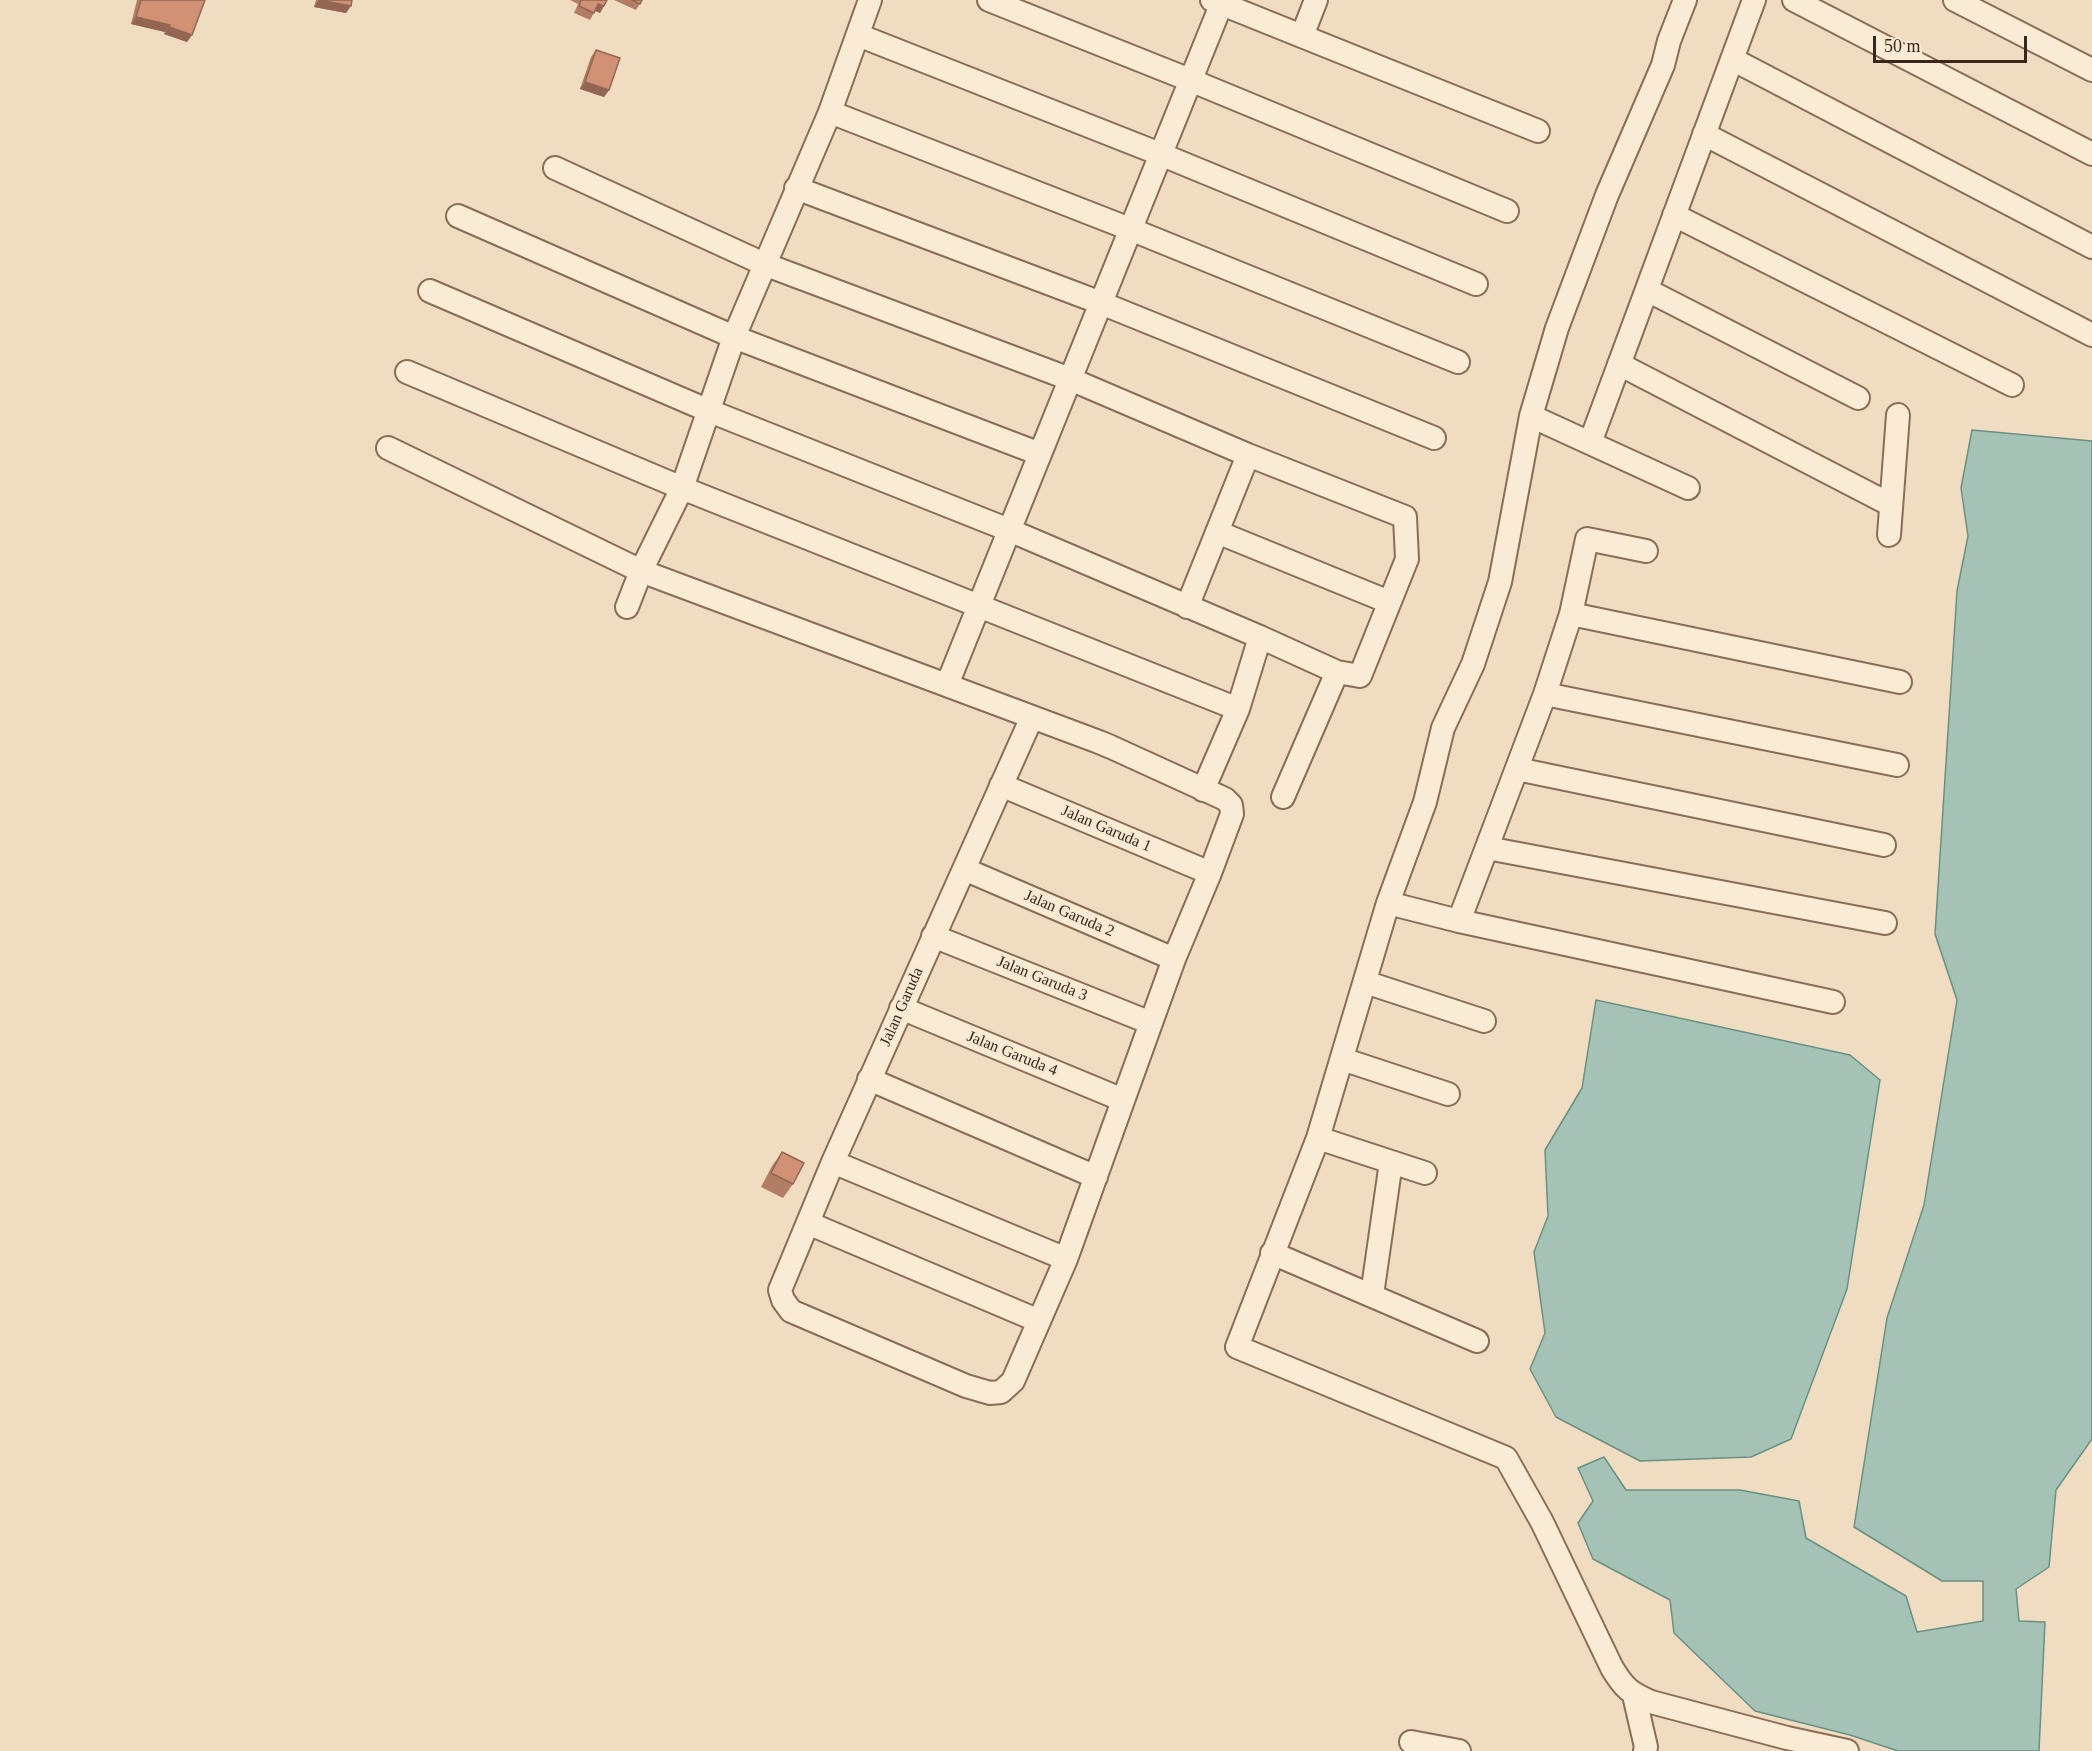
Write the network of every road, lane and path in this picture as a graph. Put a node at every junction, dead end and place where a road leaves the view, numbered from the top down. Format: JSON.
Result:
{"nodes":[{"id":1,"x":870,"y":0,"type":"edge"},
{"id":2,"x":988,"y":0,"type":"edge"},
{"id":3,"x":1316,"y":0,"type":"edge"},
{"id":4,"x":1685,"y":0,"type":"edge"},
{"id":5,"x":1754,"y":0,"type":"edge"},
{"id":6,"x":1794,"y":0,"type":"edge"},
{"id":7,"x":1955,"y":0,"type":"edge"},
{"id":8,"x":1219,"y":1,"type":"edge"},
{"id":9,"x":858,"y":35,"type":"junction"},
{"id":10,"x":1302,"y":36,"type":"junction"},
{"id":11,"x":1732,"y":59,"type":"junction"},
{"id":12,"x":2092,"y":70,"type":"edge"},
{"id":13,"x":1190,"y":80,"type":"junction"},
{"id":14,"x":830,"y":112,"type":"junction"},
{"id":15,"x":1538,"y":131,"type":"dead end"},
{"id":16,"x":1704,"y":134,"type":"junction"},
{"id":17,"x":1161,"y":154,"type":"junction"},
{"id":18,"x":2092,"y":154,"type":"edge"},
{"id":19,"x":555,"y":168,"type":"dead end"},
{"id":20,"x":796,"y":188,"type":"junction"},
{"id":21,"x":1507,"y":211,"type":"dead end"},
{"id":22,"x":1674,"y":215,"type":"junction"},
{"id":23,"x":458,"y":216,"type":"dead end"},
{"id":24,"x":1130,"y":230,"type":"junction"},
{"id":25,"x":2092,"y":247,"type":"edge"},
{"id":26,"x":764,"y":264,"type":"junction"},
{"id":27,"x":1476,"y":284,"type":"dead end"},
{"id":28,"x":1647,"y":290,"type":"junction"},
{"id":29,"x":430,"y":291,"type":"dead end"},
{"id":30,"x":1101,"y":303,"type":"junction"},
{"id":31,"x":2092,"y":335,"type":"edge"},
{"id":32,"x":734,"y":337,"type":"junction"},
{"id":33,"x":1458,"y":362,"type":"dead end"},
{"id":34,"x":1619,"y":364,"type":"junction"},
{"id":35,"x":407,"y":372,"type":"dead end"},
{"id":36,"x":1070,"y":379,"type":"junction"},
{"id":37,"x":2012,"y":385,"type":"dead end"},
{"id":38,"x":1858,"y":398,"type":"dead end"},
{"id":39,"x":707,"y":410,"type":"junction"},
{"id":40,"x":1898,"y":415,"type":"dead end"},
{"id":41,"x":1531,"y":416,"type":"junction"},
{"id":42,"x":1434,"y":438,"type":"dead end"},
{"id":43,"x":1590,"y":443,"type":"junction"},
{"id":44,"x":388,"y":448,"type":"dead end"},
{"id":45,"x":1040,"y":454,"type":"junction"},
{"id":46,"x":1248,"y":455,"type":"junction"},
{"id":47,"x":682,"y":488,"type":"junction"},
{"id":48,"x":1688,"y":488,"type":"dead end"},
{"id":49,"x":1892,"y":506,"type":"junction"},
{"id":50,"x":1009,"y":531,"type":"junction"},
{"id":51,"x":1217,"y":532,"type":"junction"},
{"id":52,"x":1889,"y":535,"type":"dead end"},
{"id":53,"x":1646,"y":551,"type":"dead end"},
{"id":54,"x":642,"y":571,"type":"junction"},
{"id":55,"x":1389,"y":602,"type":"junction"},
{"id":56,"x":979,"y":606,"type":"junction"},
{"id":57,"x":627,"y":607,"type":"dead end"},
{"id":58,"x":1187,"y":607,"type":"junction"},
{"id":59,"x":1571,"y":614,"type":"junction"},
{"id":60,"x":1260,"y":637,"type":"junction"},
{"id":61,"x":1337,"y":672,"type":"junction"},
{"id":62,"x":1900,"y":682,"type":"dead end"},
{"id":63,"x":947,"y":686,"type":"junction"},
{"id":64,"x":1545,"y":694,"type":"junction"},
{"id":65,"x":1238,"y":709,"type":"junction"},
{"id":66,"x":1032,"y":717,"type":"junction"},
{"id":67,"x":1897,"y":765,"type":"dead end"},
{"id":68,"x":1517,"y":770,"type":"junction"},
{"id":69,"x":1001,"y":785,"type":"junction"},
{"id":70,"x":1203,"y":790,"type":"junction"},
{"id":71,"x":1283,"y":797,"type":"dead end"},
{"id":72,"x":1884,"y":845,"type":"dead end"},
{"id":73,"x":1487,"y":848,"type":"junction"},
{"id":74,"x":964,"y":868,"type":"junction"},
{"id":75,"x":1210,"y":873,"type":"junction"},
{"id":76,"x":1388,"y":903,"type":"junction"},
{"id":77,"x":1459,"y":921,"type":"junction"},
{"id":78,"x":1885,"y":923,"type":"dead end"},
{"id":79,"x":933,"y":936,"type":"junction"},
{"id":80,"x":1174,"y":959,"type":"junction"},
{"id":81,"x":1365,"y":982,"type":"junction"},
{"id":82,"x":1833,"y":1002,"type":"dead end"},
{"id":83,"x":901,"y":1008,"type":"junction"},
{"id":84,"x":1484,"y":1021,"type":"dead end"},
{"id":85,"x":1151,"y":1023,"type":"junction"},
{"id":86,"x":1342,"y":1059,"type":"junction"},
{"id":87,"x":869,"y":1079,"type":"junction"},
{"id":88,"x":1448,"y":1094,"type":"dead end"},
{"id":89,"x":1123,"y":1100,"type":"junction"},
{"id":90,"x":1318,"y":1138,"type":"junction"},
{"id":91,"x":832,"y":1162,"type":"junction"},
{"id":92,"x":1391,"y":1162,"type":"junction"},
{"id":93,"x":1425,"y":1173,"type":"dead end"},
{"id":94,"x":1096,"y":1177,"type":"junction"},
{"id":95,"x":807,"y":1223,"type":"junction"},
{"id":96,"x":1272,"y":1253,"type":"junction"},
{"id":97,"x":1066,"y":1259,"type":"junction"},
{"id":98,"x":1372,"y":1295,"type":"junction"},
{"id":99,"x":1039,"y":1321,"type":"junction"},
{"id":100,"x":1477,"y":1341,"type":"dead end"},
{"id":101,"x":1642,"y":1698,"type":"junction"},
{"id":102,"x":1411,"y":1742,"type":"dead end"},
{"id":103,"x":1459,"y":1751,"type":"edge"},
{"id":104,"x":1646,"y":1751,"type":"edge"},
{"id":105,"x":1847,"y":1751,"type":"edge"}],
"edges":[{"from":1,"to":9,"type":"street"},
{"from":2,"to":13,"type":"street"},
{"from":3,"to":10,"type":"street"},
{"from":4,"to":41,"type":"street"},
{"from":5,"to":11,"type":"street"},
{"from":6,"to":18,"type":"street"},
{"from":7,"to":12,"type":"street"},
{"from":8,"to":10,"type":"street"},
{"from":8,"to":13,"type":"street"},
{"from":9,"to":14,"type":"street"},
{"from":9,"to":17,"type":"street"},
{"from":10,"to":15,"type":"street"},
{"from":11,"to":16,"type":"street"},
{"from":11,"to":25,"type":"street"},
{"from":13,"to":17,"type":"street"},
{"from":13,"to":21,"type":"street"},
{"from":14,"to":20,"type":"street"},
{"from":14,"to":24,"type":"street"},
{"from":16,"to":22,"type":"street"},
{"from":16,"to":31,"type":"street"},
{"from":17,"to":24,"type":"street"},
{"from":17,"to":27,"type":"street"},
{"from":19,"to":26,"type":"street"},
{"from":20,"to":26,"type":"street"},
{"from":20,"to":30,"type":"street"},
{"from":22,"to":28,"type":"street"},
{"from":22,"to":37,"type":"street"},
{"from":23,"to":32,"type":"street"},
{"from":24,"to":30,"type":"street"},
{"from":24,"to":33,"type":"street"},
{"from":26,"to":32,"type":"street"},
{"from":26,"to":36,"type":"street"},
{"from":28,"to":34,"type":"street"},
{"from":28,"to":38,"type":"street"},
{"from":29,"to":39,"type":"street"},
{"from":30,"to":36,"type":"street"},
{"from":30,"to":42,"type":"street"},
{"from":32,"to":39,"type":"street"},
{"from":32,"to":45,"type":"street"},
{"from":34,"to":43,"type":"street"},
{"from":34,"to":49,"type":"street"},
{"from":35,"to":47,"type":"street"},
{"from":36,"to":45,"type":"street"},
{"from":36,"to":46,"type":"street"},
{"from":39,"to":47,"type":"street"},
{"from":39,"to":50,"type":"street"},
{"from":40,"to":49,"type":"street"},
{"from":41,"to":43,"type":"street"},
{"from":41,"to":76,"type":"street"},
{"from":43,"to":48,"type":"street"},
{"from":44,"to":54,"type":"street"},
{"from":45,"to":50,"type":"street"},
{"from":46,"to":51,"type":"street"},
{"from":46,"to":55,"type":"street"},
{"from":47,"to":54,"type":"street"},
{"from":47,"to":56,"type":"street"},
{"from":49,"to":52,"type":"street"},
{"from":50,"to":56,"type":"street"},
{"from":50,"to":58,"type":"street"},
{"from":51,"to":55,"type":"street"},
{"from":51,"to":58,"type":"street"},
{"from":53,"to":59,"type":"street"},
{"from":54,"to":57,"type":"street"},
{"from":54,"to":63,"type":"street"},
{"from":55,"to":61,"type":"street"},
{"from":56,"to":63,"type":"street"},
{"from":56,"to":65,"type":"street"},
{"from":58,"to":60,"type":"street"},
{"from":59,"to":62,"type":"street"},
{"from":59,"to":64,"type":"street"},
{"from":60,"to":61,"type":"street"},
{"from":60,"to":65,"type":"street"},
{"from":61,"to":71,"type":"street"},
{"from":63,"to":66,"type":"street"},
{"from":64,"to":67,"type":"street"},
{"from":64,"to":68,"type":"street"},
{"from":65,"to":70,"type":"street"},
{"from":66,"to":69,"type":"street","name":"Jalan Garuda"},
{"from":66,"to":70,"type":"street"},
{"from":68,"to":72,"type":"street"},
{"from":68,"to":73,"type":"street"},
{"from":69,"to":74,"type":"street","name":"Jalan Garuda"},
{"from":69,"to":75,"type":"street","name":"Jalan Garuda 1"},
{"from":70,"to":75,"type":"street"},
{"from":73,"to":77,"type":"street"},
{"from":73,"to":78,"type":"street"},
{"from":74,"to":79,"type":"street","name":"Jalan Garuda"},
{"from":74,"to":80,"type":"street","name":"Jalan Garuda 2"},
{"from":75,"to":80,"type":"street"},
{"from":76,"to":77,"type":"street"},
{"from":76,"to":81,"type":"street"},
{"from":77,"to":82,"type":"street"},
{"from":79,"to":83,"type":"street","name":"Jalan Garuda"},
{"from":79,"to":85,"type":"street","name":"Jalan Garuda 3"},
{"from":80,"to":85,"type":"street"},
{"from":81,"to":84,"type":"street"},
{"from":81,"to":86,"type":"street"},
{"from":83,"to":87,"type":"street","name":"Jalan Garuda"},
{"from":83,"to":89,"type":"street","name":"Jalan Garuda 4"},
{"from":85,"to":89,"type":"street"},
{"from":86,"to":88,"type":"street"},
{"from":86,"to":90,"type":"street"},
{"from":87,"to":91,"type":"street","name":"Jalan Garuda"},
{"from":87,"to":94,"type":"street"},
{"from":89,"to":94,"type":"street"},
{"from":90,"to":92,"type":"street"},
{"from":90,"to":96,"type":"street"},
{"from":91,"to":95,"type":"street","name":"Jalan Garuda"},
{"from":91,"to":97,"type":"street"},
{"from":92,"to":93,"type":"street"},
{"from":92,"to":98,"type":"street"},
{"from":94,"to":97,"type":"street"},
{"from":95,"to":99,"type":"street"},
{"from":95,"to":99,"type":"street","name":"Jalan Garuda"},
{"from":96,"to":98,"type":"street"},
{"from":96,"to":101,"type":"street"},
{"from":97,"to":99,"type":"street"},
{"from":98,"to":100,"type":"street"},
{"from":101,"to":104,"type":"street"},
{"from":101,"to":105,"type":"street"},
{"from":102,"to":103,"type":"street"}]}
